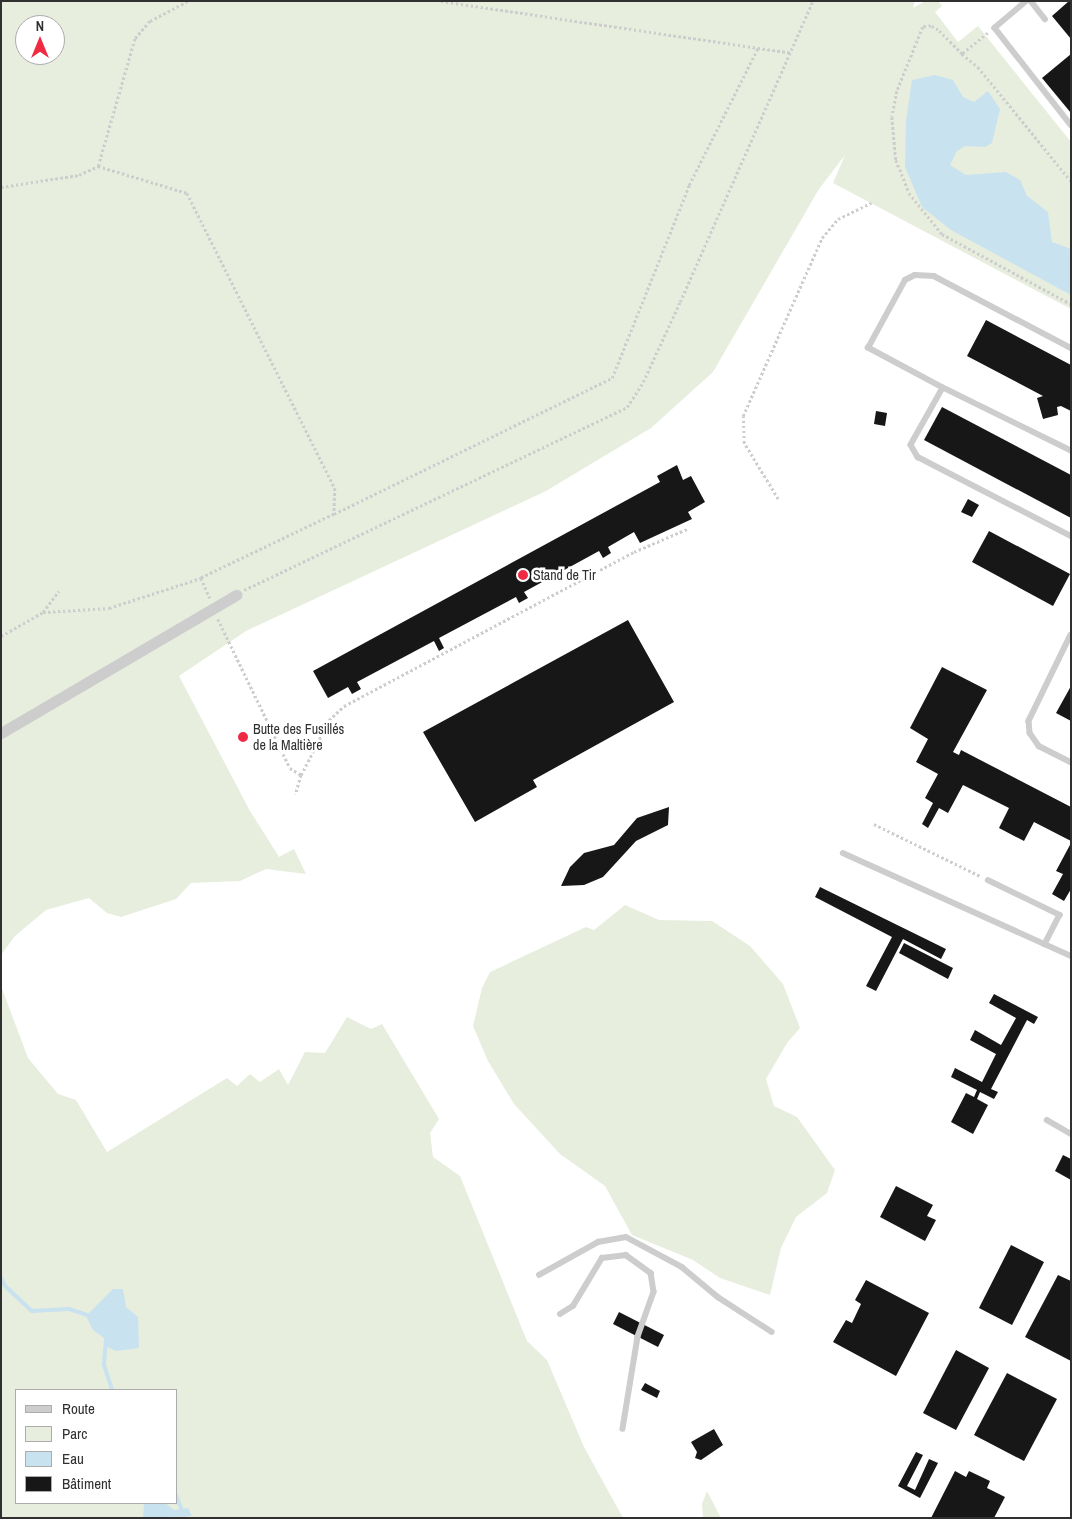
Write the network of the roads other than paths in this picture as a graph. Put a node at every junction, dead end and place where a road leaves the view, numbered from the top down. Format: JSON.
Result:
{"nodes":[{"id":1,"x":1029,"y":1,"type":"edge"},
{"id":2,"x":1046,"y":19,"type":"dead end"},
{"id":3,"x":1071,"y":125,"type":"edge"},
{"id":4,"x":1071,"y":348,"type":"edge"},
{"id":5,"x":943,"y":388,"type":"junction"},
{"id":6,"x":1071,"y":451,"type":"edge"},
{"id":7,"x":1071,"y":536,"type":"edge"},
{"id":8,"x":236,"y":595,"type":"road end"},
{"id":9,"x":1071,"y":635,"type":"edge"},
{"id":10,"x":1,"y":733,"type":"edge"},
{"id":11,"x":1071,"y":762,"type":"edge"},
{"id":12,"x":843,"y":853,"type":"dead end"},
{"id":13,"x":988,"y":880,"type":"road end"},
{"id":14,"x":1045,"y":944,"type":"junction"},
{"id":15,"x":1071,"y":956,"type":"edge"},
{"id":16,"x":1047,"y":1120,"type":"dead end"},
{"id":17,"x":1071,"y":1134,"type":"edge"},
{"id":18,"x":539,"y":1275,"type":"dead end"},
{"id":19,"x":560,"y":1314,"type":"dead end"},
{"id":20,"x":772,"y":1332,"type":"dead end"},
{"id":21,"x":623,"y":1430,"type":"dead end"}],
"edges":[{"from":1,"to":2,"type":"lane"},
{"from":1,"to":3,"type":"lane"},
{"from":4,"to":5,"type":"lane"},
{"from":5,"to":6,"type":"lane"},
{"from":5,"to":7,"type":"lane"},
{"from":8,"to":10,"type":"street"},
{"from":9,"to":11,"type":"lane"},
{"from":12,"to":14,"type":"lane"},
{"from":13,"to":14,"type":"lane"},
{"from":14,"to":15,"type":"lane"},
{"from":16,"to":17,"type":"lane"},
{"from":18,"to":20,"type":"lane"},
{"from":19,"to":21,"type":"lane"}]}
